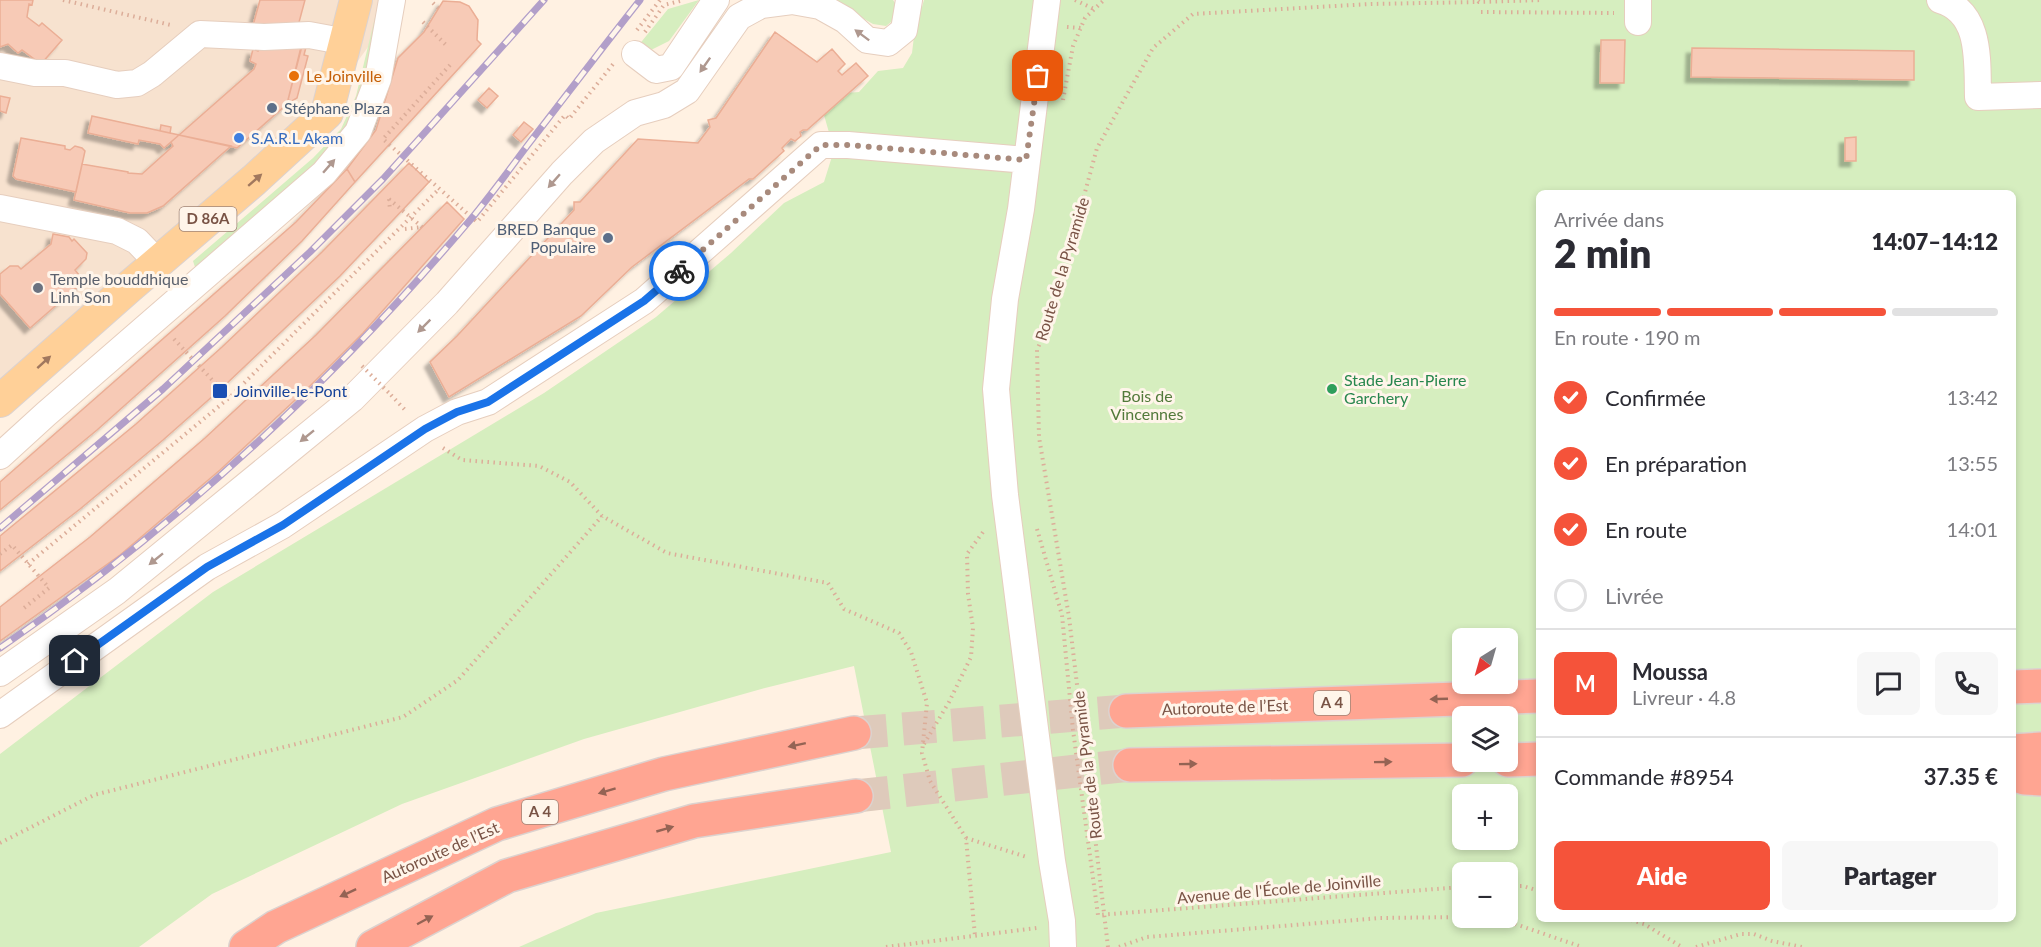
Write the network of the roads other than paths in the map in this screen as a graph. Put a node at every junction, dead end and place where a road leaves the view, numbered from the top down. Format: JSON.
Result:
{"nodes":[{"id":1,"x":357,"y":0,"type":"edge"},
{"id":2,"x":392,"y":0,"type":"edge"},
{"id":3,"x":716,"y":0,"type":"edge"},
{"id":4,"x":909,"y":0,"type":"edge"},
{"id":5,"x":1047,"y":0,"type":"edge"},
{"id":6,"x":1940,"y":0,"type":"edge"},
{"id":7,"x":346,"y":42,"type":"junction"},
{"id":8,"x":637,"y":47,"type":"road end"},
{"id":9,"x":0,"y":66,"type":"edge"},
{"id":10,"x":2041,"y":95,"type":"edge"},
{"id":11,"x":1026,"y":160,"type":"junction"},
{"id":12,"x":0,"y":208,"type":"edge"},
{"id":13,"x":157,"y":262,"type":"junction"},
{"id":14,"x":0,"y":401,"type":"edge"},
{"id":15,"x":0,"y":456,"type":"edge"},
{"id":16,"x":0,"y":673,"type":"edge"},
{"id":17,"x":2041,"y":686,"type":"edge"},
{"id":18,"x":2016,"y":687,"type":"edge"},
{"id":19,"x":1536,"y":696,"type":"edge"},
{"id":20,"x":1126,"y":711,"type":"tunnel mouth"},
{"id":21,"x":0,"y":715,"type":"edge"},
{"id":22,"x":854,"y":733,"type":"tunnel mouth"},
{"id":23,"x":2041,"y":750,"type":"edge"},
{"id":24,"x":2016,"y":752,"type":"edge"},
{"id":25,"x":1536,"y":759,"type":"edge"},
{"id":26,"x":1452,"y":760,"type":"edge"},
{"id":27,"x":1518,"y":760,"type":"edge"},
{"id":28,"x":1130,"y":765,"type":"tunnel mouth"},
{"id":29,"x":2016,"y":775,"type":"edge"},
{"id":30,"x":2041,"y":779,"type":"edge"},
{"id":31,"x":856,"y":796,"type":"tunnel mouth"},
{"id":32,"x":246,"y":947,"type":"edge"},
{"id":33,"x":373,"y":947,"type":"edge"},
{"id":34,"x":1063,"y":947,"type":"edge"}],
"edges":[{"from":1,"to":7,"type":"main road","number":"D 86A"},
{"from":15,"to":2,"type":"street","one_way":true},
{"from":3,"to":8,"type":"street"},
{"from":4,"to":16,"type":"street","one_way":true},
{"from":5,"to":11,"type":"street"},
{"from":6,"to":10,"type":"street"},
{"from":7,"to":9,"type":"street"},
{"from":13,"to":7,"type":"main road","number":"D 86A","one_way":true},
{"from":11,"to":21,"type":"street"},
{"from":11,"to":34,"type":"street"},
{"from":12,"to":13,"type":"street"},
{"from":14,"to":13,"type":"main road","number":"D 86A","one_way":true},
{"from":17,"to":18,"type":"highway"},
{"from":19,"to":20,"type":"highway","name":"Autoroute de l’Est","number":"A 4","one_way":true},
{"from":22,"to":32,"type":"highway","name":"Autoroute de l’Est","number":"A 4","one_way":true},
{"from":23,"to":24,"type":"highway"},
{"from":25,"to":27,"type":"highway"},
{"from":28,"to":26,"type":"highway","one_way":true},
{"from":29,"to":30,"type":"highway"},
{"from":33,"to":31,"type":"highway","one_way":true}]}
